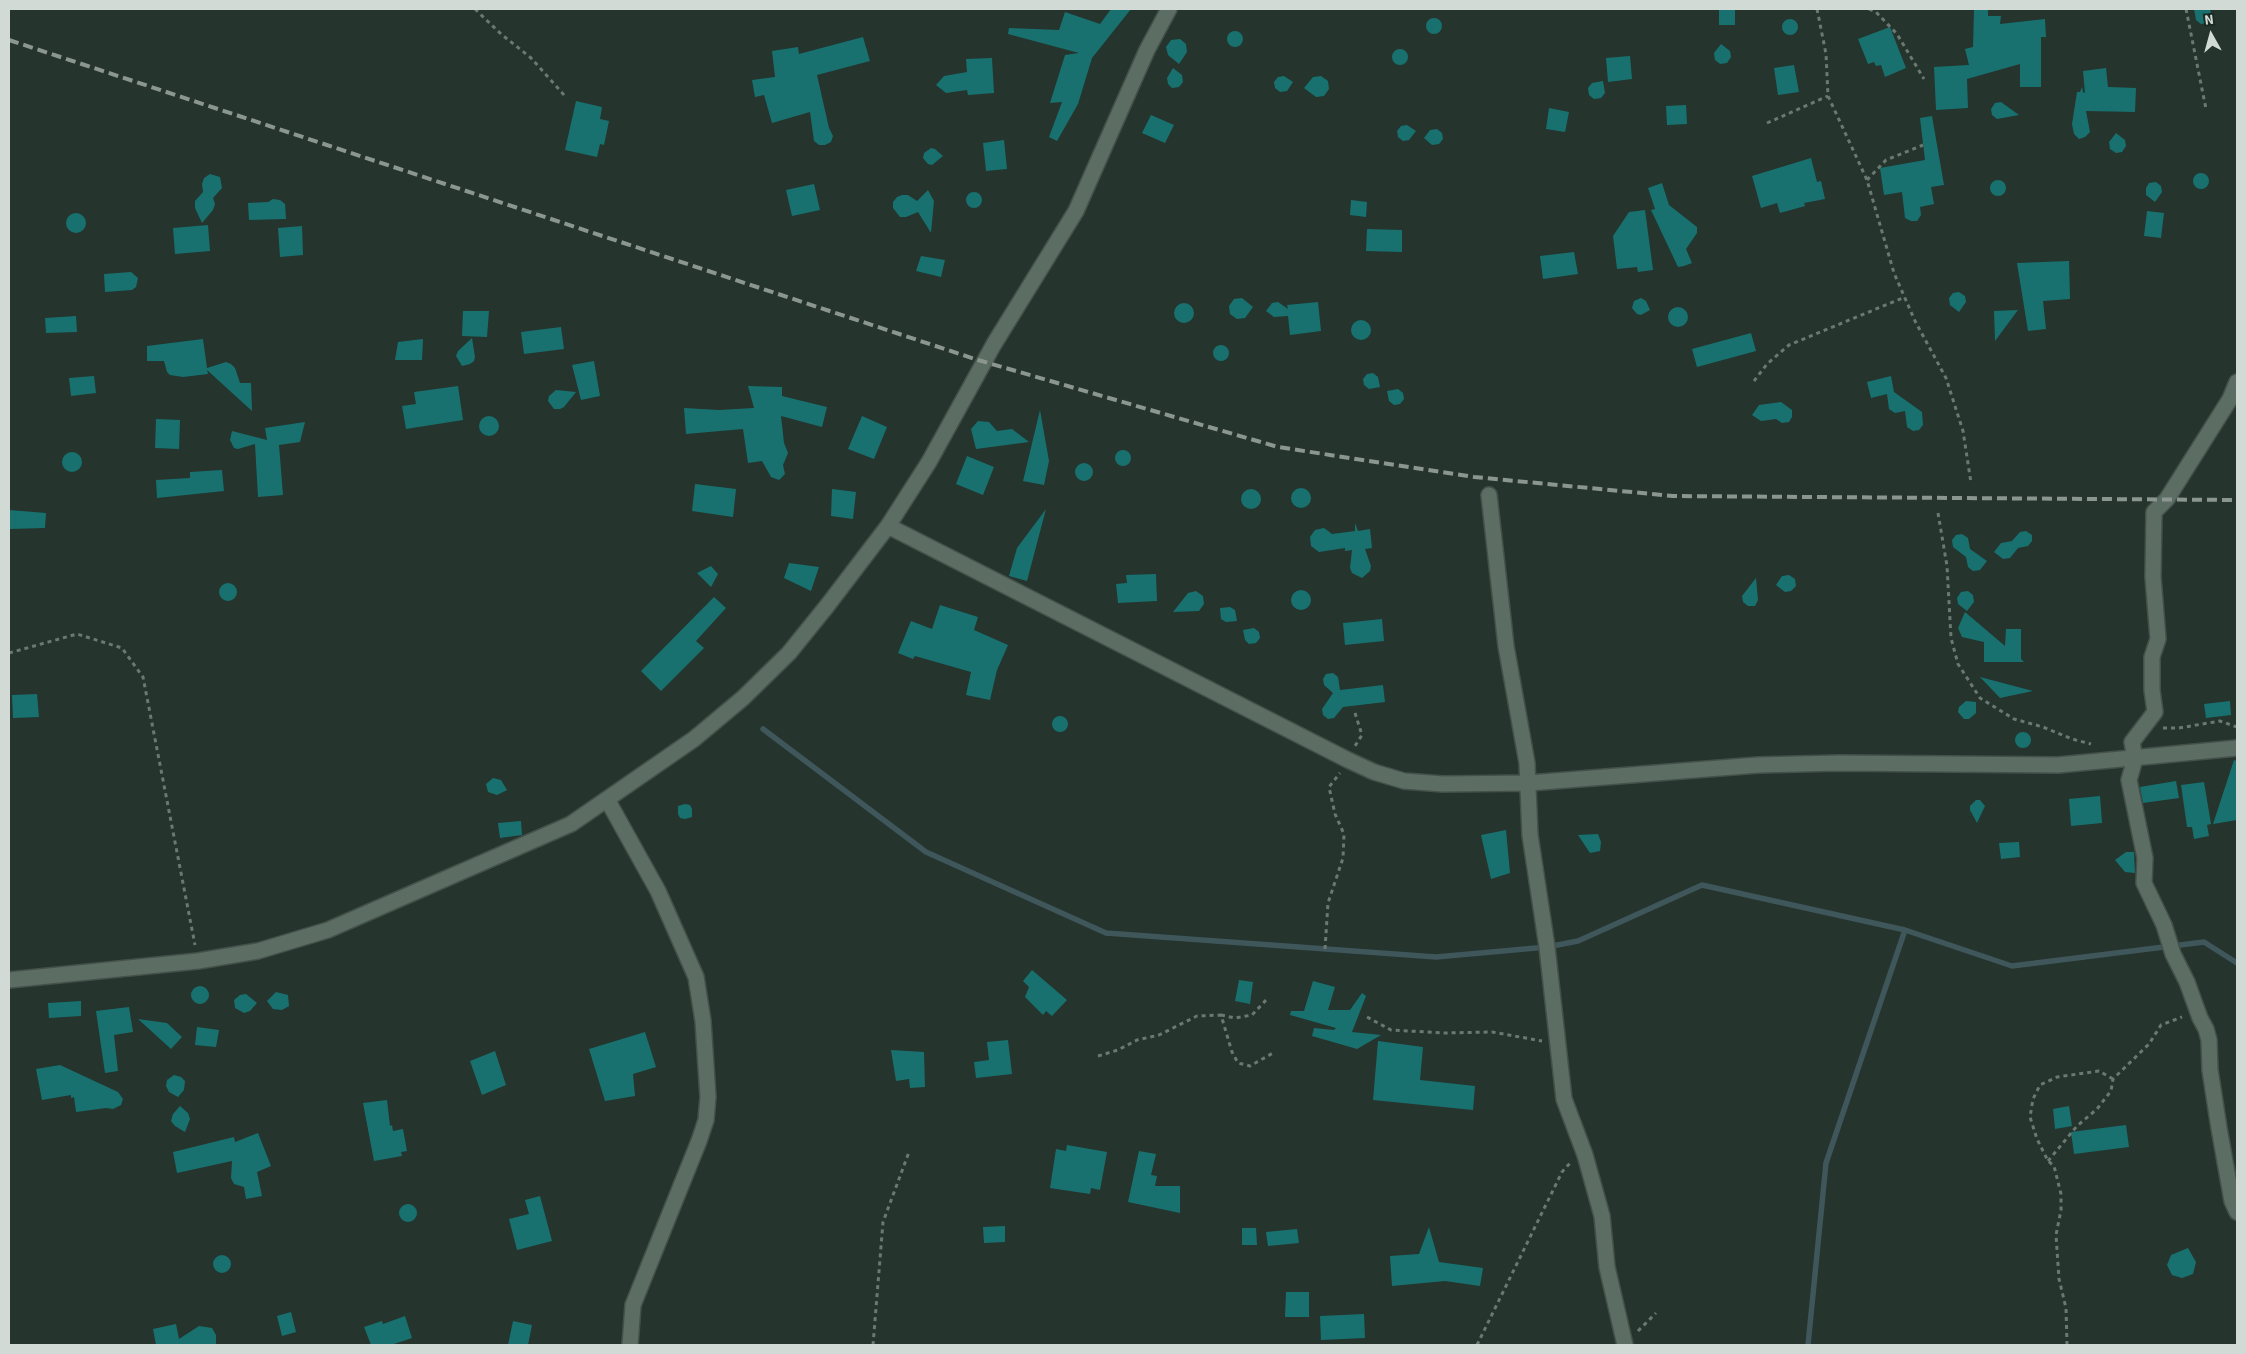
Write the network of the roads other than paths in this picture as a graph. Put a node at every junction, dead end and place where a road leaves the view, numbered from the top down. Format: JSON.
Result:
{"nodes":[{"id":1,"x":1169,"y":9,"type":"edge"},
{"id":2,"x":2237,"y":382,"type":"edge"},
{"id":3,"x":1488,"y":495,"type":"dead end"},
{"id":4,"x":888,"y":526,"type":"junction"},
{"id":5,"x":2237,"y":748,"type":"edge"},
{"id":6,"x":2134,"y":759,"type":"junction"},
{"id":7,"x":1529,"y":783,"type":"junction"},
{"id":8,"x":608,"y":801,"type":"junction"},
{"id":9,"x":9,"y":980,"type":"edge"},
{"id":10,"x":2237,"y":1212,"type":"edge"},
{"id":11,"x":630,"y":1345,"type":"edge"},
{"id":12,"x":1625,"y":1345,"type":"edge"}],
"edges":[{"from":1,"to":4,"type":"street"},
{"from":2,"to":6,"type":"street"},
{"from":3,"to":7,"type":"street"},
{"from":4,"to":7,"type":"street"},
{"from":4,"to":8,"type":"street"},
{"from":5,"to":6,"type":"street"},
{"from":6,"to":7,"type":"street"},
{"from":6,"to":10,"type":"street"},
{"from":7,"to":12,"type":"street"},
{"from":8,"to":9,"type":"street"},
{"from":8,"to":11,"type":"street"}]}
